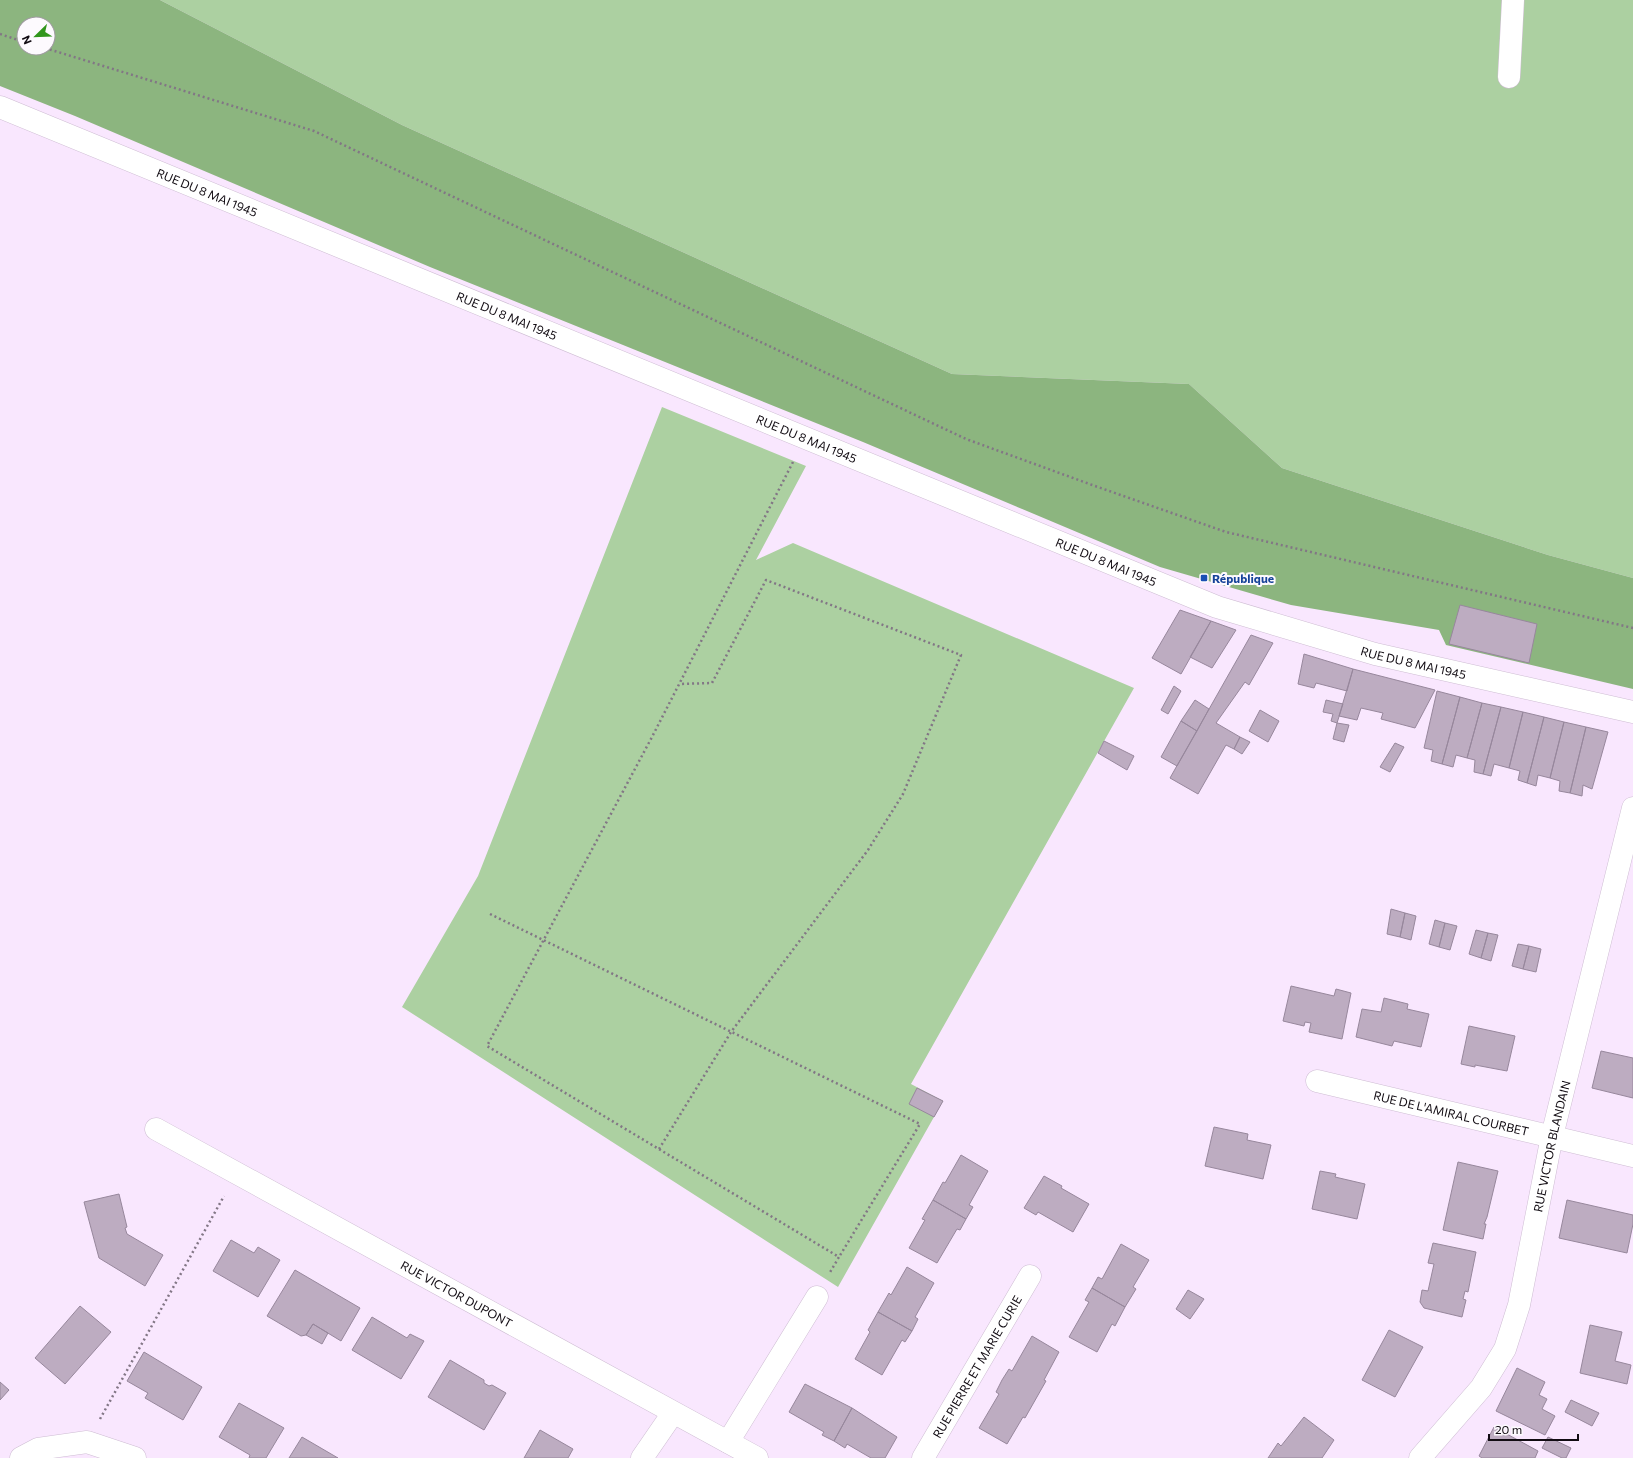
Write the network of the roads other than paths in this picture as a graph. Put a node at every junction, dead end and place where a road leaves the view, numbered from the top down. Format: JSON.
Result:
{"nodes":[{"id":1,"x":1513,"y":0,"type":"edge"},
{"id":2,"x":1509,"y":76,"type":"dead end"},
{"id":3,"x":0,"y":107,"type":"edge"},
{"id":4,"x":1633,"y":712,"type":"edge"},
{"id":5,"x":1633,"y":808,"type":"edge"},
{"id":6,"x":1317,"y":1081,"type":"dead end"},
{"id":7,"x":156,"y":1128,"type":"dead end"},
{"id":8,"x":1552,"y":1136,"type":"junction"},
{"id":9,"x":1633,"y":1156,"type":"edge"},
{"id":10,"x":1030,"y":1276,"type":"dead end"},
{"id":11,"x":817,"y":1297,"type":"road end"},
{"id":12,"x":672,"y":1413,"type":"junction"},
{"id":13,"x":728,"y":1442,"type":"junction"},
{"id":14,"x":21,"y":1458,"type":"edge"},
{"id":15,"x":135,"y":1458,"type":"edge"},
{"id":16,"x":642,"y":1458,"type":"edge"},
{"id":17,"x":757,"y":1458,"type":"edge"},
{"id":18,"x":923,"y":1458,"type":"edge"},
{"id":19,"x":1420,"y":1458,"type":"edge"}],
"edges":[{"from":1,"to":2,"type":"street"},
{"from":3,"to":4,"type":"street","name":"RUE DU 8 MAI 1945"},
{"from":5,"to":8,"type":"street","name":"RUE VICTOR BLANDAIN"},
{"from":6,"to":8,"type":"street","name":"RUE DE L'AMIRAL COURBET"},
{"from":7,"to":12,"type":"street","name":"RUE VICTOR DUPONT"},
{"from":8,"to":9,"type":"street","name":"RUE DE L'AMIRAL COURBET"},
{"from":8,"to":19,"type":"street","name":"RUE VICTOR BLANDAIN"},
{"from":10,"to":18,"type":"street","name":"RUE PIERRE ET MARIE CURIE"},
{"from":11,"to":13,"type":"street"},
{"from":12,"to":13,"type":"street","name":"RUE VICTOR DUPONT"},
{"from":12,"to":16,"type":"street"},
{"from":13,"to":17,"type":"street","name":"RUE VICTOR DUPONT"},
{"from":14,"to":15,"type":"street"}]}
